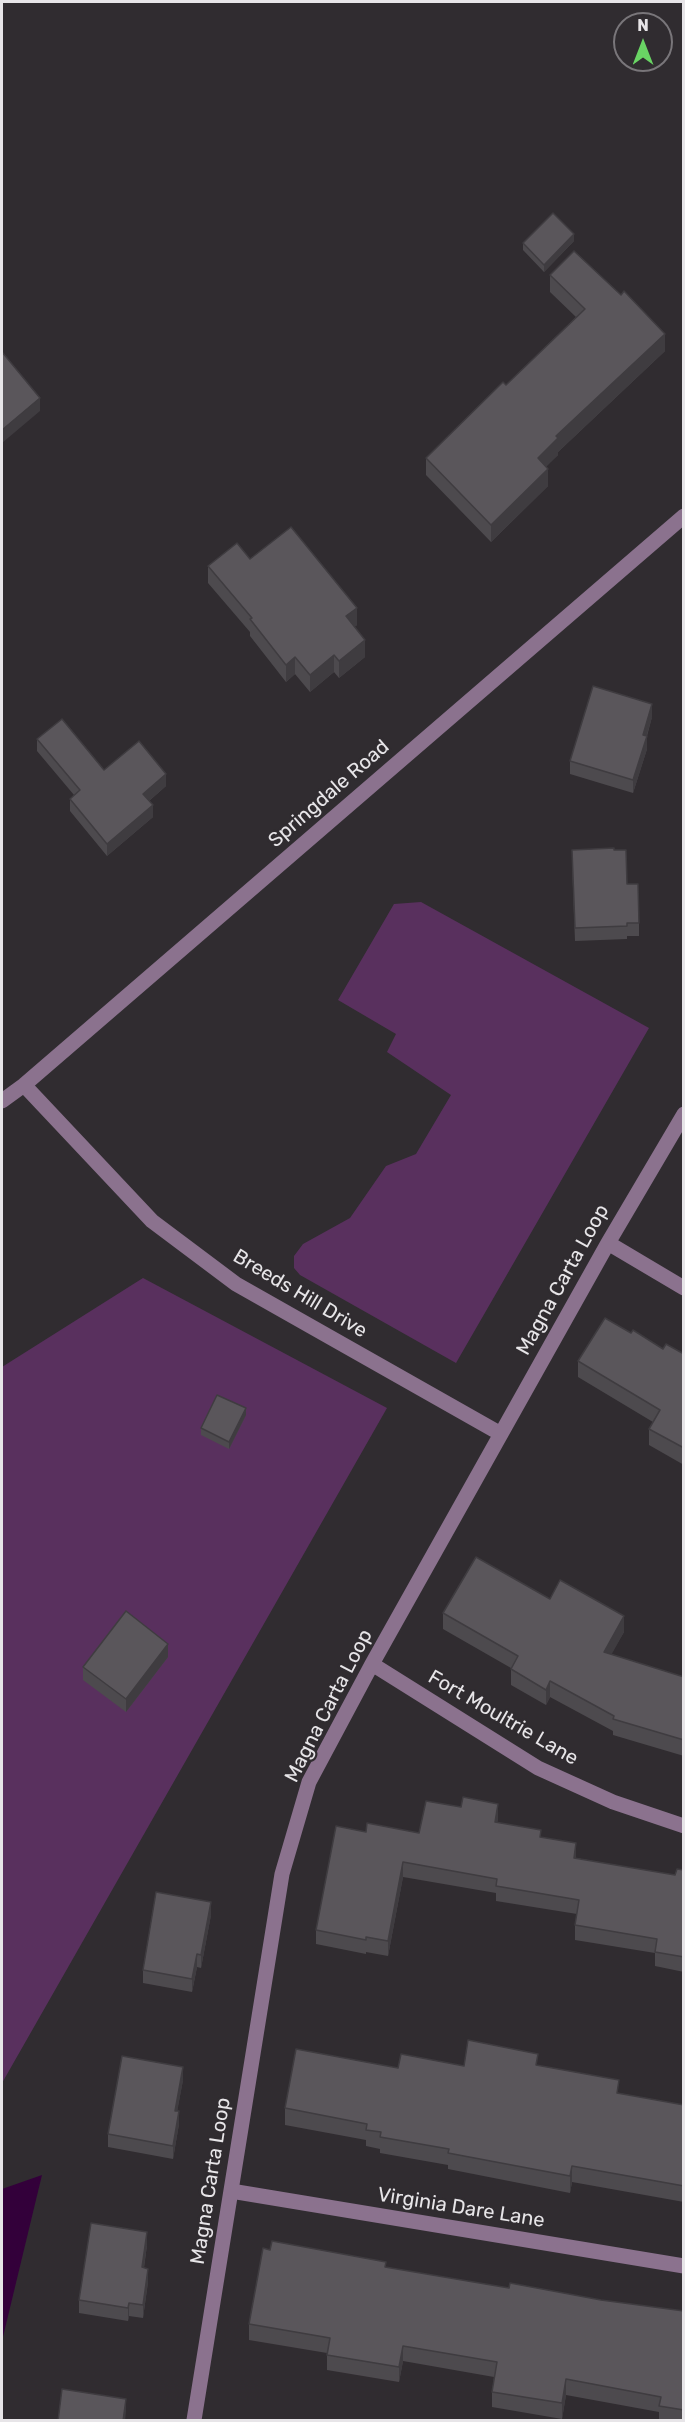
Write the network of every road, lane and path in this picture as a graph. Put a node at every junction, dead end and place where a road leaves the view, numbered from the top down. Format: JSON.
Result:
{"nodes":[{"id":1,"x":684,"y":516,"type":"edge"},
{"id":2,"x":24,"y":1085,"type":"junction"},
{"id":3,"x":2,"y":1101,"type":"edge"},
{"id":4,"x":684,"y":1114,"type":"edge"},
{"id":5,"x":608,"y":1243,"type":"junction"},
{"id":6,"x":684,"y":1288,"type":"edge"},
{"id":7,"x":501,"y":1434,"type":"junction"},
{"id":8,"x":372,"y":1665,"type":"junction"},
{"id":9,"x":684,"y":1826,"type":"edge"},
{"id":10,"x":231,"y":2191,"type":"junction"},
{"id":11,"x":684,"y":2266,"type":"edge"},
{"id":12,"x":194,"y":2421,"type":"edge"}],
"edges":[{"from":1,"to":2,"type":"street","name":"Springdale Road"},
{"from":2,"to":3,"type":"street","name":"Springdale Road"},
{"from":2,"to":7,"type":"street","name":"Breeds Hill Drive"},
{"from":4,"to":5,"type":"street","name":"Magna Carta Loop"},
{"from":5,"to":6,"type":"street"},
{"from":5,"to":7,"type":"street","name":"Magna Carta Loop"},
{"from":7,"to":8,"type":"street","name":"Magna Carta Loop"},
{"from":8,"to":9,"type":"street","name":"Fort Moultrie Lane"},
{"from":8,"to":10,"type":"street","name":"Magna Carta Loop"},
{"from":10,"to":11,"type":"street","name":"Virginia Dare Lane"},
{"from":10,"to":12,"type":"street","name":"Magna Carta Loop"}]}
